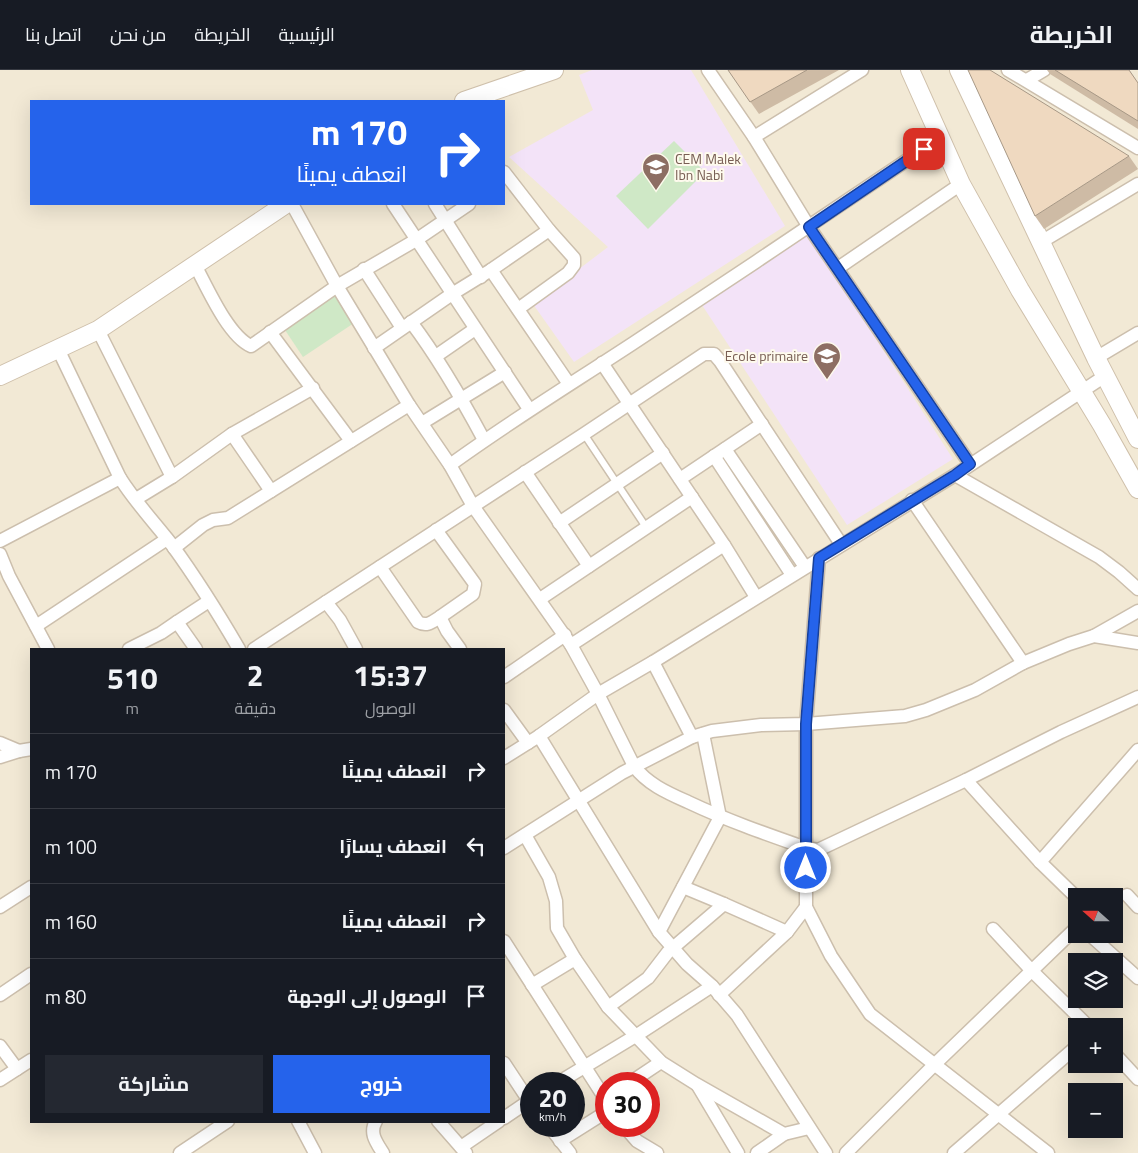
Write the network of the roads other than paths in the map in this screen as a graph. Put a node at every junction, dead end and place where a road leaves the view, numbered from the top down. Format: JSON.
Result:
{"nodes":[{"id":1,"x":554,"y":70,"type":"edge"},
{"id":2,"x":708,"y":70,"type":"edge"},
{"id":3,"x":862,"y":70,"type":"edge"},
{"id":4,"x":910,"y":70,"type":"edge"},
{"id":5,"x":959,"y":70,"type":"edge"},
{"id":6,"x":1008,"y":70,"type":"edge"},
{"id":7,"x":1044,"y":70,"type":"edge"},
{"id":8,"x":1027,"y":80,"type":"junction"},
{"id":9,"x":467,"y":100,"type":"edge"},
{"id":10,"x":754,"y":137,"type":"junction"},
{"id":11,"x":940,"y":138,"type":"junction"},
{"id":12,"x":1138,"y":148,"type":"edge"},
{"id":13,"x":505,"y":178,"type":"edge"},
{"id":14,"x":961,"y":184,"type":"junction"},
{"id":15,"x":1138,"y":184,"type":"edge"},
{"id":16,"x":285,"y":205,"type":"edge"},
{"id":17,"x":293,"y":205,"type":"edge"},
{"id":18,"x":393,"y":205,"type":"edge"},
{"id":19,"x":436,"y":205,"type":"edge"},
{"id":20,"x":468,"y":205,"type":"edge"},
{"id":21,"x":445,"y":220,"type":"junction"},
{"id":22,"x":809,"y":227,"type":"junction"},
{"id":23,"x":549,"y":230,"type":"junction"},
{"id":24,"x":416,"y":240,"type":"junction"},
{"id":25,"x":1041,"y":242,"type":"junction"},
{"id":26,"x":195,"y":265,"type":"junction"},
{"id":27,"x":838,"y":268,"type":"junction"},
{"id":28,"x":364,"y":269,"type":"junction"},
{"id":29,"x":486,"y":274,"type":"junction"},
{"id":30,"x":337,"y":286,"type":"junction"},
{"id":31,"x":452,"y":294,"type":"junction"},
{"id":32,"x":518,"y":309,"type":"junction"},
{"id":33,"x":407,"y":325,"type":"junction"},
{"id":34,"x":475,"y":329,"type":"junction"},
{"id":35,"x":98,"y":330,"type":"junction"},
{"id":36,"x":270,"y":332,"type":"junction"},
{"id":37,"x":1138,"y":333,"type":"edge"},
{"id":38,"x":374,"y":348,"type":"junction"},
{"id":39,"x":58,"y":349,"type":"junction"},
{"id":40,"x":436,"y":356,"type":"junction"},
{"id":41,"x":1096,"y":358,"type":"junction"},
{"id":42,"x":602,"y":363,"type":"junction"},
{"id":43,"x":505,"y":372,"type":"junction"},
{"id":44,"x":0,"y":376,"type":"edge"},
{"id":45,"x":1105,"y":376,"type":"junction"},
{"id":46,"x":569,"y":384,"type":"junction"},
{"id":47,"x":312,"y":388,"type":"junction"},
{"id":48,"x":1081,"y":390,"type":"junction"},
{"id":49,"x":462,"y":399,"type":"junction"},
{"id":50,"x":630,"y":404,"type":"junction"},
{"id":51,"x":409,"y":405,"type":"junction"},
{"id":52,"x":529,"y":409,"type":"junction"},
{"id":53,"x":422,"y":423,"type":"junction"},
{"id":54,"x":762,"y":424,"type":"junction"},
{"id":55,"x":232,"y":434,"type":"junction"},
{"id":56,"x":584,"y":434,"type":"junction"},
{"id":57,"x":1138,"y":439,"type":"edge"},
{"id":58,"x":484,"y":440,"type":"junction"},
{"id":59,"x":351,"y":441,"type":"junction"},
{"id":60,"x":720,"y":452,"type":"junction"},
{"id":61,"x":662,"y":453,"type":"junction"},
{"id":62,"x":970,"y":464,"type":"junction"},
{"id":63,"x":450,"y":465,"type":"junction"},
{"id":64,"x":525,"y":472,"type":"junction"},
{"id":65,"x":955,"y":475,"type":"junction"},
{"id":66,"x":172,"y":477,"type":"junction"},
{"id":67,"x":120,"y":478,"type":"junction"},
{"id":68,"x":680,"y":479,"type":"junction"},
{"id":69,"x":617,"y":484,"type":"junction"},
{"id":70,"x":1138,"y":489,"type":"edge"},
{"id":71,"x":271,"y":491,"type":"junction"},
{"id":72,"x":692,"y":497,"type":"junction"},
{"id":73,"x":136,"y":500,"type":"junction"},
{"id":74,"x":912,"y":500,"type":"junction"},
{"id":75,"x":473,"y":506,"type":"junction"},
{"id":76,"x":559,"y":523,"type":"junction"},
{"id":77,"x":646,"y":527,"type":"junction"},
{"id":78,"x":436,"y":530,"type":"junction"},
{"id":79,"x":0,"y":541,"type":"edge"},
{"id":80,"x":170,"y":543,"type":"junction"},
{"id":81,"x":841,"y":544,"type":"junction"},
{"id":82,"x":724,"y":545,"type":"junction"},
{"id":83,"x":0,"y":554,"type":"edge"},
{"id":84,"x":819,"y":558,"type":"junction"},
{"id":85,"x":589,"y":566,"type":"junction"},
{"id":86,"x":380,"y":567,"type":"junction"},
{"id":87,"x":805,"y":567,"type":"junction"},
{"id":88,"x":792,"y":575,"type":"junction"},
{"id":89,"x":1138,"y":589,"type":"edge"},
{"id":90,"x":756,"y":597,"type":"junction"},
{"id":91,"x":540,"y":599,"type":"junction"},
{"id":92,"x":209,"y":601,"type":"junction"},
{"id":93,"x":326,"y":602,"type":"junction"},
{"id":94,"x":1138,"y":611,"type":"edge"},
{"id":95,"x":440,"y":617,"type":"junction"},
{"id":96,"x":177,"y":622,"type":"junction"},
{"id":97,"x":36,"y":626,"type":"junction"},
{"id":98,"x":1094,"y":636,"type":"junction"},
{"id":99,"x":568,"y":640,"type":"junction"},
{"id":100,"x":1138,"y":642,"type":"edge"},
{"id":101,"x":270,"y":644,"type":"edge"},
{"id":102,"x":47,"y":648,"type":"edge"},
{"id":103,"x":131,"y":648,"type":"edge"},
{"id":104,"x":195,"y":648,"type":"edge"},
{"id":105,"x":238,"y":648,"type":"edge"},
{"id":106,"x":257,"y":648,"type":"edge"},
{"id":107,"x":355,"y":648,"type":"edge"},
{"id":108,"x":459,"y":648,"type":"edge"},
{"id":109,"x":653,"y":662,"type":"junction"},
{"id":110,"x":1023,"y":663,"type":"junction"},
{"id":111,"x":505,"y":676,"type":"edge"},
{"id":112,"x":598,"y":694,"type":"junction"},
{"id":113,"x":1138,"y":697,"type":"edge"},
{"id":114,"x":505,"y":711,"type":"edge"},
{"id":115,"x":806,"y":724,"type":"junction"},
{"id":116,"x":539,"y":736,"type":"junction"},
{"id":117,"x":697,"y":736,"type":"junction"},
{"id":118,"x":0,"y":743,"type":"edge"},
{"id":119,"x":528,"y":743,"type":"junction"},
{"id":120,"x":25,"y":750,"type":"edge"},
{"id":121,"x":1138,"y":750,"type":"edge"},
{"id":122,"x":0,"y":757,"type":"edge"},
{"id":123,"x":505,"y":757,"type":"edge"},
{"id":124,"x":634,"y":766,"type":"junction"},
{"id":125,"x":966,"y":780,"type":"junction"},
{"id":126,"x":579,"y":801,"type":"junction"},
{"id":127,"x":720,"y":817,"type":"junction"},
{"id":128,"x":525,"y":835,"type":"junction"},
{"id":129,"x":505,"y":847,"type":"edge"},
{"id":130,"x":806,"y":848,"type":"junction"},
{"id":131,"x":1040,"y":862,"type":"junction"},
{"id":132,"x":682,"y":887,"type":"junction"},
{"id":133,"x":30,"y":888,"type":"edge"},
{"id":134,"x":1068,"y":889,"type":"edge"},
{"id":135,"x":1127,"y":895,"type":"dead end"},
{"id":136,"x":724,"y":904,"type":"junction"},
{"id":137,"x":0,"y":907,"type":"edge"},
{"id":138,"x":806,"y":907,"type":"junction"},
{"id":139,"x":1138,"y":907,"type":"edge"},
{"id":140,"x":994,"y":929,"type":"dead end"},
{"id":141,"x":659,"y":932,"type":"junction"},
{"id":142,"x":787,"y":932,"type":"junction"},
{"id":143,"x":1068,"y":936,"type":"edge"},
{"id":144,"x":505,"y":943,"type":"edge"},
{"id":145,"x":1099,"y":943,"type":"edge"},
{"id":146,"x":673,"y":948,"type":"junction"},
{"id":147,"x":575,"y":959,"type":"junction"},
{"id":148,"x":1032,"y":971,"type":"junction"},
{"id":149,"x":30,"y":975,"type":"edge"},
{"id":150,"x":1138,"y":978,"type":"edge"},
{"id":151,"x":532,"y":985,"type":"junction"},
{"id":152,"x":715,"y":991,"type":"junction"},
{"id":153,"x":0,"y":995,"type":"edge"},
{"id":154,"x":608,"y":1007,"type":"junction"},
{"id":155,"x":1080,"y":1018,"type":"edge"},
{"id":156,"x":637,"y":1035,"type":"junction"},
{"id":157,"x":0,"y":1046,"type":"edge"},
{"id":158,"x":1068,"y":1054,"type":"edge"},
{"id":159,"x":30,"y":1061,"type":"edge"},
{"id":160,"x":661,"y":1062,"type":"junction"},
{"id":161,"x":1123,"y":1063,"type":"edge"},
{"id":162,"x":505,"y":1064,"type":"edge"},
{"id":163,"x":934,"y":1065,"type":"junction"},
{"id":164,"x":584,"y":1066,"type":"junction"},
{"id":165,"x":17,"y":1069,"type":"junction"},
{"id":166,"x":575,"y":1072,"type":"edge"},
{"id":167,"x":646,"y":1072,"type":"edge"},
{"id":168,"x":1138,"y":1079,"type":"edge"},
{"id":169,"x":0,"y":1080,"type":"edge"},
{"id":170,"x":595,"y":1082,"type":"edge"},
{"id":171,"x":696,"y":1084,"type":"junction"},
{"id":172,"x":520,"y":1086,"type":"edge"},
{"id":173,"x":520,"y":1108,"type":"edge"},
{"id":174,"x":1000,"y":1115,"type":"junction"},
{"id":175,"x":505,"y":1117,"type":"edge"},
{"id":176,"x":595,"y":1119,"type":"edge"},
{"id":177,"x":225,"y":1123,"type":"edge"},
{"id":178,"x":299,"y":1123,"type":"edge"},
{"id":179,"x":375,"y":1123,"type":"edge"},
{"id":180,"x":440,"y":1123,"type":"edge"},
{"id":181,"x":497,"y":1123,"type":"edge"},
{"id":182,"x":809,"y":1128,"type":"junction"},
{"id":183,"x":784,"y":1134,"type":"junction"},
{"id":184,"x":557,"y":1137,"type":"edge"},
{"id":185,"x":633,"y":1137,"type":"edge"},
{"id":186,"x":560,"y":1141,"type":"junction"},
{"id":187,"x":464,"y":1150,"type":"edge"},
{"id":188,"x":960,"y":1151,"type":"edge"},
{"id":189,"x":314,"y":1152,"type":"edge"},
{"id":190,"x":180,"y":1153,"type":"edge"},
{"id":191,"x":383,"y":1153,"type":"edge"},
{"id":192,"x":570,"y":1153,"type":"edge"},
{"id":193,"x":657,"y":1153,"type":"edge"},
{"id":194,"x":738,"y":1153,"type":"edge"},
{"id":195,"x":758,"y":1153,"type":"edge"},
{"id":196,"x":826,"y":1153,"type":"edge"},
{"id":197,"x":846,"y":1153,"type":"edge"},
{"id":198,"x":1048,"y":1153,"type":"edge"}],
"edges":[{"from":1,"to":9,"type":"main road"},
{"from":2,"to":10,"type":"street"},
{"from":3,"to":10,"type":"street"},
{"from":4,"to":11,"type":"main road"},
{"from":5,"to":25,"type":"main road"},
{"from":6,"to":8,"type":"street"},
{"from":7,"to":8,"type":"street"},
{"from":8,"to":12,"type":"street"},
{"from":10,"to":22,"type":"street"},
{"from":11,"to":14,"type":"main road"},
{"from":11,"to":22,"type":"street"},
{"from":13,"to":23,"type":"street"},
{"from":14,"to":27,"type":"street"},
{"from":14,"to":48,"type":"main road"},
{"from":15,"to":25,"type":"street"},
{"from":16,"to":26,"type":"main road"},
{"from":17,"to":30,"type":"street"},
{"from":18,"to":24,"type":"street"},
{"from":19,"to":21,"type":"street"},
{"from":20,"to":21,"type":"street"},
{"from":21,"to":24,"type":"street"},
{"from":21,"to":29,"type":"street"},
{"from":22,"to":27,"type":"street"},
{"from":22,"to":42,"type":"street"},
{"from":23,"to":29,"type":"street"},
{"from":23,"to":32,"type":"street"},
{"from":24,"to":28,"type":"street"},
{"from":24,"to":31,"type":"street"},
{"from":25,"to":41,"type":"main road"},
{"from":26,"to":35,"type":"main road"},
{"from":26,"to":36,"type":"street"},
{"from":27,"to":62,"type":"street"},
{"from":28,"to":30,"type":"street"},
{"from":28,"to":33,"type":"street"},
{"from":29,"to":31,"type":"street"},
{"from":29,"to":32,"type":"street"},
{"from":30,"to":36,"type":"street"},
{"from":30,"to":38,"type":"street"},
{"from":31,"to":33,"type":"street"},
{"from":31,"to":34,"type":"street"},
{"from":32,"to":46,"type":"street"},
{"from":33,"to":38,"type":"street"},
{"from":33,"to":40,"type":"street"},
{"from":34,"to":40,"type":"street"},
{"from":34,"to":43,"type":"street"},
{"from":35,"to":39,"type":"main road"},
{"from":35,"to":66,"type":"street"},
{"from":36,"to":47,"type":"street"},
{"from":37,"to":41,"type":"street"},
{"from":38,"to":51,"type":"street"},
{"from":39,"to":44,"type":"main road"},
{"from":39,"to":67,"type":"street"},
{"from":40,"to":49,"type":"street"},
{"from":41,"to":45,"type":"main road"},
{"from":42,"to":46,"type":"street"},
{"from":42,"to":50,"type":"street"},
{"from":43,"to":49,"type":"street"},
{"from":43,"to":52,"type":"street"},
{"from":45,"to":48,"type":"street"},
{"from":45,"to":57,"type":"main road"},
{"from":46,"to":52,"type":"street"},
{"from":47,"to":55,"type":"street"},
{"from":47,"to":59,"type":"street"},
{"from":48,"to":62,"type":"street"},
{"from":48,"to":70,"type":"main road"},
{"from":49,"to":53,"type":"street"},
{"from":49,"to":58,"type":"street"},
{"from":50,"to":54,"type":"street"},
{"from":50,"to":56,"type":"street"},
{"from":50,"to":61,"type":"street"},
{"from":51,"to":53,"type":"street"},
{"from":51,"to":59,"type":"street"},
{"from":52,"to":58,"type":"street"},
{"from":53,"to":63,"type":"street"},
{"from":54,"to":60,"type":"street"},
{"from":54,"to":81,"type":"street"},
{"from":55,"to":66,"type":"street"},
{"from":55,"to":71,"type":"street"},
{"from":56,"to":64,"type":"street"},
{"from":56,"to":69,"type":"lane"},
{"from":58,"to":63,"type":"street"},
{"from":59,"to":71,"type":"street"},
{"from":60,"to":68,"type":"street"},
{"from":60,"to":87,"type":"street"},
{"from":60,"to":88,"type":"street"},
{"from":61,"to":68,"type":"street"},
{"from":61,"to":69,"type":"street"},
{"from":62,"to":65,"type":"street"},
{"from":63,"to":75,"type":"street"},
{"from":64,"to":75,"type":"street"},
{"from":64,"to":76,"type":"street"},
{"from":65,"to":74,"type":"street"},
{"from":65,"to":89,"type":"street"},
{"from":66,"to":73,"type":"street"},
{"from":67,"to":73,"type":"street"},
{"from":67,"to":79,"type":"street"},
{"from":68,"to":72,"type":"street"},
{"from":69,"to":76,"type":"street"},
{"from":69,"to":77,"type":"lane"},
{"from":71,"to":80,"type":"street"},
{"from":72,"to":77,"type":"street"},
{"from":72,"to":82,"type":"street"},
{"from":73,"to":80,"type":"street"},
{"from":74,"to":81,"type":"street"},
{"from":74,"to":110,"type":"street"},
{"from":75,"to":78,"type":"street"},
{"from":75,"to":91,"type":"street"},
{"from":76,"to":85,"type":"street"},
{"from":77,"to":85,"type":"street"},
{"from":78,"to":86,"type":"street"},
{"from":78,"to":95,"type":"street"},
{"from":80,"to":92,"type":"street"},
{"from":80,"to":97,"type":"street"},
{"from":81,"to":84,"type":"street"},
{"from":82,"to":90,"type":"street"},
{"from":82,"to":99,"type":"street"},
{"from":83,"to":97,"type":"street"},
{"from":84,"to":87,"type":"street"},
{"from":84,"to":115,"type":"street"},
{"from":85,"to":91,"type":"street"},
{"from":86,"to":93,"type":"street"},
{"from":86,"to":95,"type":"street"},
{"from":87,"to":88,"type":"street"},
{"from":88,"to":90,"type":"street"},
{"from":90,"to":109,"type":"street"},
{"from":91,"to":99,"type":"street"},
{"from":92,"to":96,"type":"street"},
{"from":92,"to":105,"type":"street"},
{"from":93,"to":101,"type":"street"},
{"from":93,"to":107,"type":"street"},
{"from":94,"to":98,"type":"street"},
{"from":95,"to":108,"type":"street"},
{"from":96,"to":103,"type":"street"},
{"from":96,"to":104,"type":"street"},
{"from":97,"to":102,"type":"street"},
{"from":98,"to":100,"type":"street"},
{"from":98,"to":110,"type":"street"},
{"from":99,"to":111,"type":"street"},
{"from":99,"to":112,"type":"street"},
{"from":101,"to":106,"type":"street"},
{"from":109,"to":112,"type":"street"},
{"from":109,"to":117,"type":"street"},
{"from":110,"to":115,"type":"street"},
{"from":112,"to":116,"type":"street"},
{"from":112,"to":124,"type":"street"},
{"from":113,"to":125,"type":"street"},
{"from":114,"to":119,"type":"street"},
{"from":115,"to":117,"type":"street"},
{"from":115,"to":130,"type":"street"},
{"from":116,"to":119,"type":"street"},
{"from":116,"to":126,"type":"street"},
{"from":117,"to":124,"type":"street"},
{"from":117,"to":127,"type":"street"},
{"from":118,"to":120,"type":"street"},
{"from":119,"to":123,"type":"street"},
{"from":120,"to":122,"type":"street"},
{"from":121,"to":131,"type":"street"},
{"from":124,"to":126,"type":"street"},
{"from":124,"to":127,"type":"street"},
{"from":125,"to":130,"type":"street"},
{"from":125,"to":131,"type":"street"},
{"from":126,"to":128,"type":"street"},
{"from":126,"to":141,"type":"street"},
{"from":127,"to":130,"type":"street"},
{"from":127,"to":132,"type":"street"},
{"from":128,"to":129,"type":"street"},
{"from":128,"to":147,"type":"street"},
{"from":130,"to":138,"type":"street"},
{"from":131,"to":134,"type":"street"},
{"from":132,"to":136,"type":"street"},
{"from":132,"to":141,"type":"street"},
{"from":133,"to":137,"type":"street"},
{"from":135,"to":139,"type":"street"},
{"from":136,"to":142,"type":"street"},
{"from":136,"to":146,"type":"street"},
{"from":138,"to":142,"type":"street"},
{"from":138,"to":163,"type":"street"},
{"from":140,"to":148,"type":"street"},
{"from":141,"to":146,"type":"street"},
{"from":142,"to":152,"type":"street"},
{"from":143,"to":148,"type":"street"},
{"from":144,"to":151,"type":"street"},
{"from":145,"to":150,"type":"street"},
{"from":146,"to":152,"type":"street"},
{"from":146,"to":154,"type":"street"},
{"from":147,"to":151,"type":"street"},
{"from":147,"to":154,"type":"street"},
{"from":148,"to":155,"type":"street"},
{"from":148,"to":163,"type":"street"},
{"from":149,"to":153,"type":"street"},
{"from":151,"to":164,"type":"street"},
{"from":152,"to":156,"type":"street"},
{"from":152,"to":182,"type":"street"},
{"from":154,"to":156,"type":"street"},
{"from":156,"to":160,"type":"street"},
{"from":156,"to":164,"type":"street"},
{"from":157,"to":165,"type":"street"},
{"from":158,"to":174,"type":"street"},
{"from":159,"to":165,"type":"street"},
{"from":160,"to":167,"type":"street"},
{"from":160,"to":171,"type":"street"},
{"from":161,"to":168,"type":"street"},
{"from":162,"to":172,"type":"street"},
{"from":163,"to":174,"type":"street"},
{"from":163,"to":197,"type":"street"},
{"from":164,"to":166,"type":"street"},
{"from":164,"to":170,"type":"street"},
{"from":165,"to":169,"type":"street"},
{"from":171,"to":183,"type":"street"},
{"from":171,"to":194,"type":"street"},
{"from":173,"to":175,"type":"street"},
{"from":174,"to":188,"type":"street"},
{"from":174,"to":198,"type":"street"},
{"from":176,"to":186,"type":"street"},
{"from":177,"to":190,"type":"street"},
{"from":178,"to":189,"type":"street"},
{"from":179,"to":191,"type":"street"},
{"from":180,"to":187,"type":"street"},
{"from":181,"to":187,"type":"street"},
{"from":182,"to":183,"type":"street"},
{"from":182,"to":196,"type":"street"},
{"from":183,"to":195,"type":"street"},
{"from":184,"to":186,"type":"street"},
{"from":185,"to":193,"type":"street"},
{"from":186,"to":192,"type":"street"}]}
